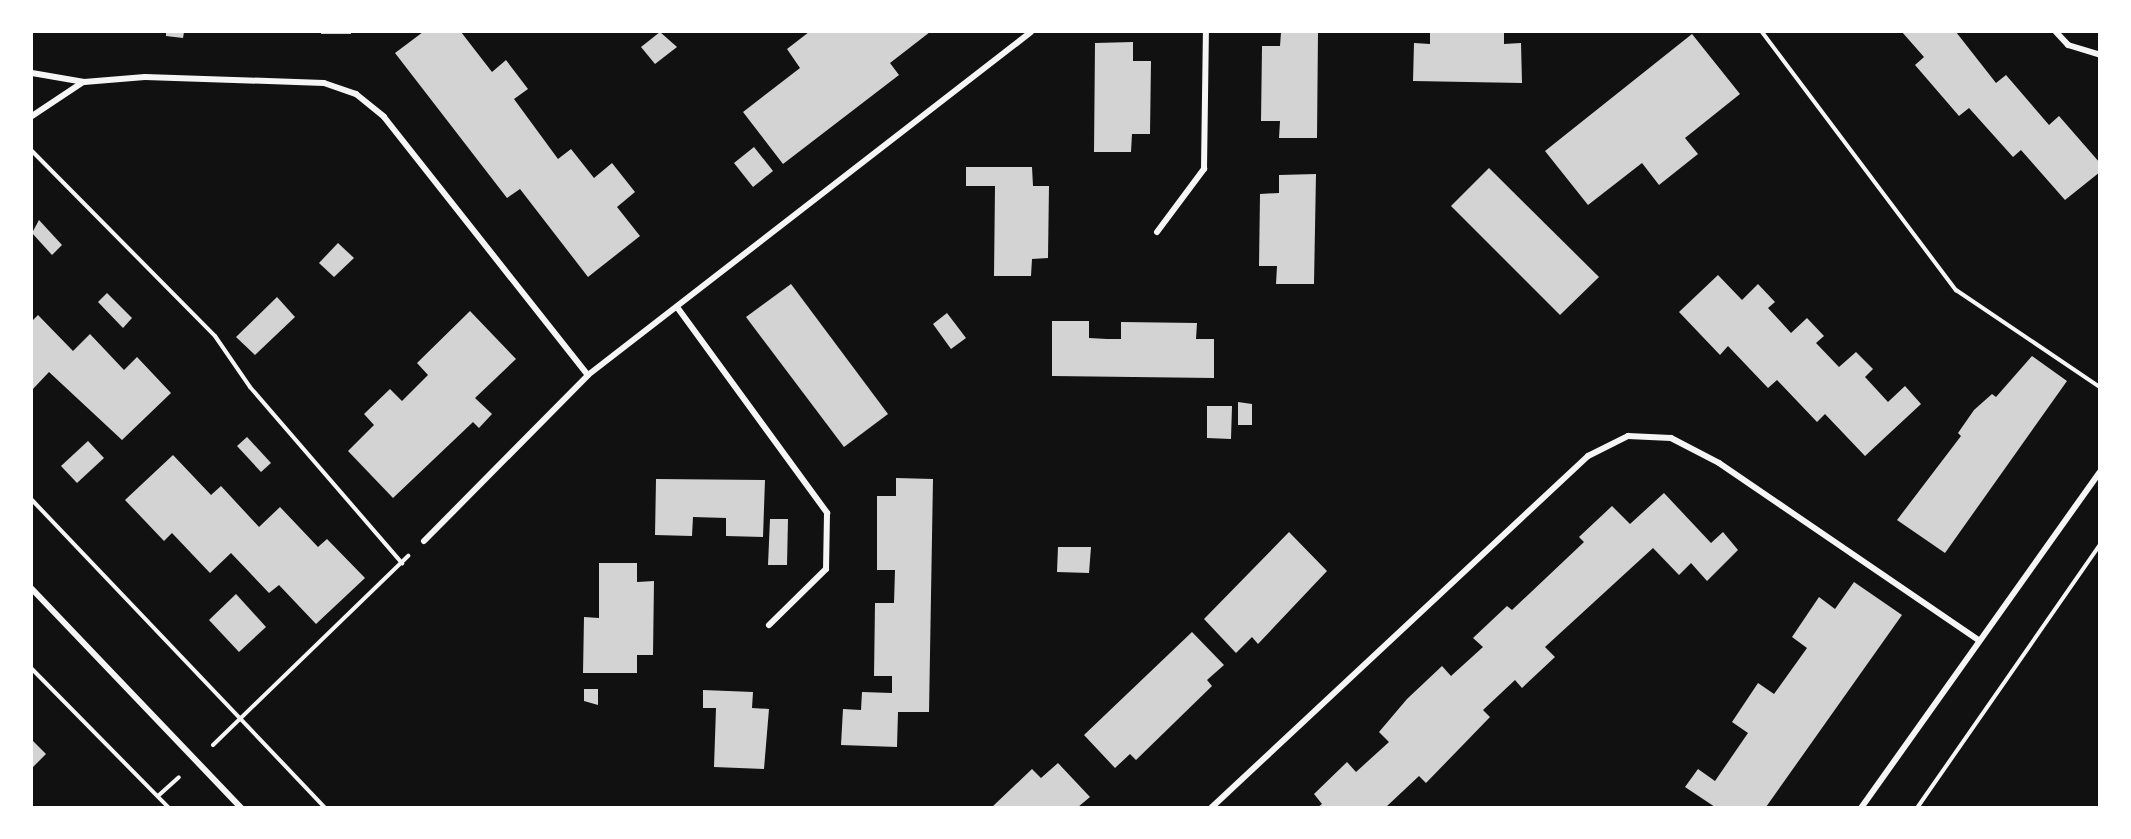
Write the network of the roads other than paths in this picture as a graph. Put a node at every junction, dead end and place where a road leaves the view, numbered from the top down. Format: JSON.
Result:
{"nodes":[{"id":1,"x":1030,"y":32,"type":"edge"},
{"id":2,"x":1206,"y":32,"type":"edge"},
{"id":3,"x":2056,"y":32,"type":"edge"},
{"id":4,"x":2100,"y":55,"type":"edge"},
{"id":5,"x":32,"y":73,"type":"edge"},
{"id":6,"x":84,"y":82,"type":"junction"},
{"id":7,"x":32,"y":116,"type":"edge"},
{"id":8,"x":1157,"y":232,"type":"dead end"},
{"id":9,"x":677,"y":307,"type":"junction"},
{"id":10,"x":588,"y":375,"type":"junction"},
{"id":11,"x":2100,"y":472,"type":"edge"},
{"id":12,"x":423,"y":541,"type":"road end"},
{"id":13,"x":32,"y":590,"type":"edge"},
{"id":14,"x":769,"y":625,"type":"dead end"},
{"id":15,"x":1978,"y":640,"type":"junction"},
{"id":16,"x":241,"y":807,"type":"edge"},
{"id":17,"x":1211,"y":807,"type":"edge"},
{"id":18,"x":1861,"y":807,"type":"edge"}],
"edges":[{"from":1,"to":9,"type":"street"},
{"from":2,"to":8,"type":"street"},
{"from":3,"to":4,"type":"street"},
{"from":5,"to":6,"type":"street"},
{"from":6,"to":7,"type":"street"},
{"from":6,"to":10,"type":"street"},
{"from":9,"to":10,"type":"street"},
{"from":9,"to":14,"type":"street"},
{"from":10,"to":12,"type":"street"},
{"from":11,"to":15,"type":"street"},
{"from":13,"to":16,"type":"street"},
{"from":15,"to":17,"type":"street"},
{"from":15,"to":18,"type":"street"}]}
